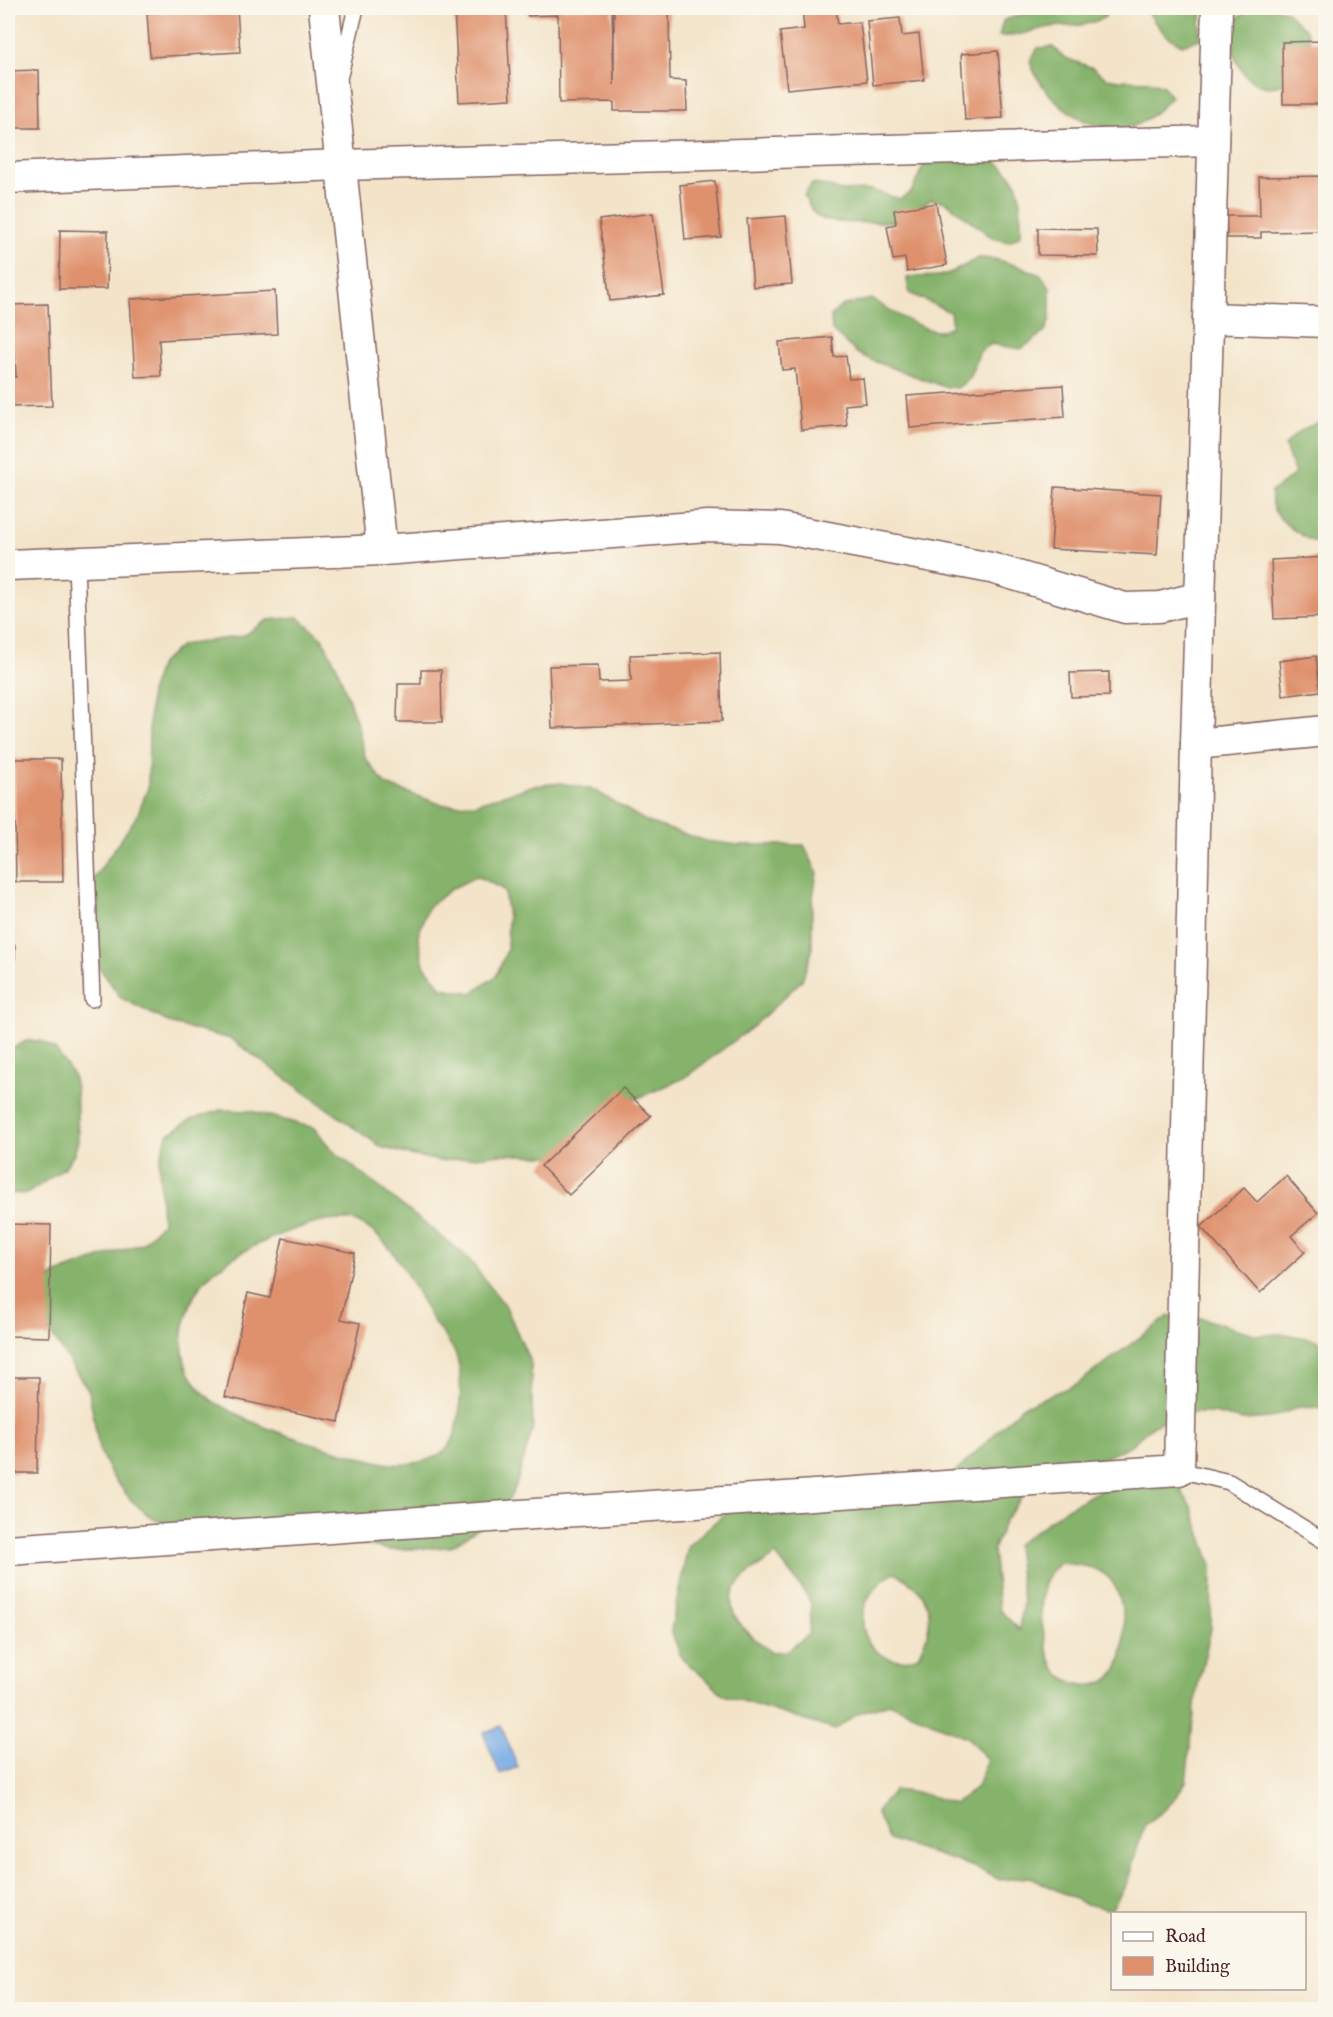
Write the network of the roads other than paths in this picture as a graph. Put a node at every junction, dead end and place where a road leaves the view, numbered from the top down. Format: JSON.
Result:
{"nodes":[{"id":1,"x":324,"y":8,"type":"edge"},
{"id":2,"x":356,"y":8,"type":"edge"},
{"id":3,"x":1217,"y":8,"type":"edge"},
{"id":4,"x":334,"y":98,"type":"junction"},
{"id":5,"x":1213,"y":141,"type":"junction"},
{"id":6,"x":341,"y":165,"type":"junction"},
{"id":7,"x":8,"y":178,"type":"edge"},
{"id":8,"x":1208,"y":318,"type":"junction"},
{"id":9,"x":1326,"y":322,"type":"edge"},
{"id":10,"x":382,"y":550,"type":"junction"},
{"id":11,"x":76,"y":563,"type":"junction"},
{"id":12,"x":8,"y":566,"type":"edge"},
{"id":13,"x":1200,"y":597,"type":"junction"},
{"id":14,"x":1326,"y":731,"type":"edge"},
{"id":15,"x":1196,"y":744,"type":"junction"},
{"id":16,"x":92,"y":999,"type":"dead end"},
{"id":17,"x":1179,"y":1470,"type":"junction"},
{"id":18,"x":1326,"y":1542,"type":"edge"},
{"id":19,"x":8,"y":1550,"type":"edge"}],
"edges":[{"from":1,"to":4,"type":"street"},
{"from":2,"to":4,"type":"lane"},
{"from":3,"to":5,"type":"street"},
{"from":4,"to":6,"type":"street"},
{"from":5,"to":6,"type":"street"},
{"from":5,"to":8,"type":"street"},
{"from":6,"to":7,"type":"street"},
{"from":6,"to":10,"type":"street"},
{"from":8,"to":9,"type":"street"},
{"from":8,"to":13,"type":"street"},
{"from":10,"to":11,"type":"street"},
{"from":10,"to":13,"type":"street"},
{"from":11,"to":12,"type":"street"},
{"from":11,"to":16,"type":"lane"},
{"from":13,"to":15,"type":"street"},
{"from":14,"to":15,"type":"street"},
{"from":15,"to":17,"type":"street"},
{"from":17,"to":18,"type":"lane"},
{"from":17,"to":19,"type":"street"}]}
